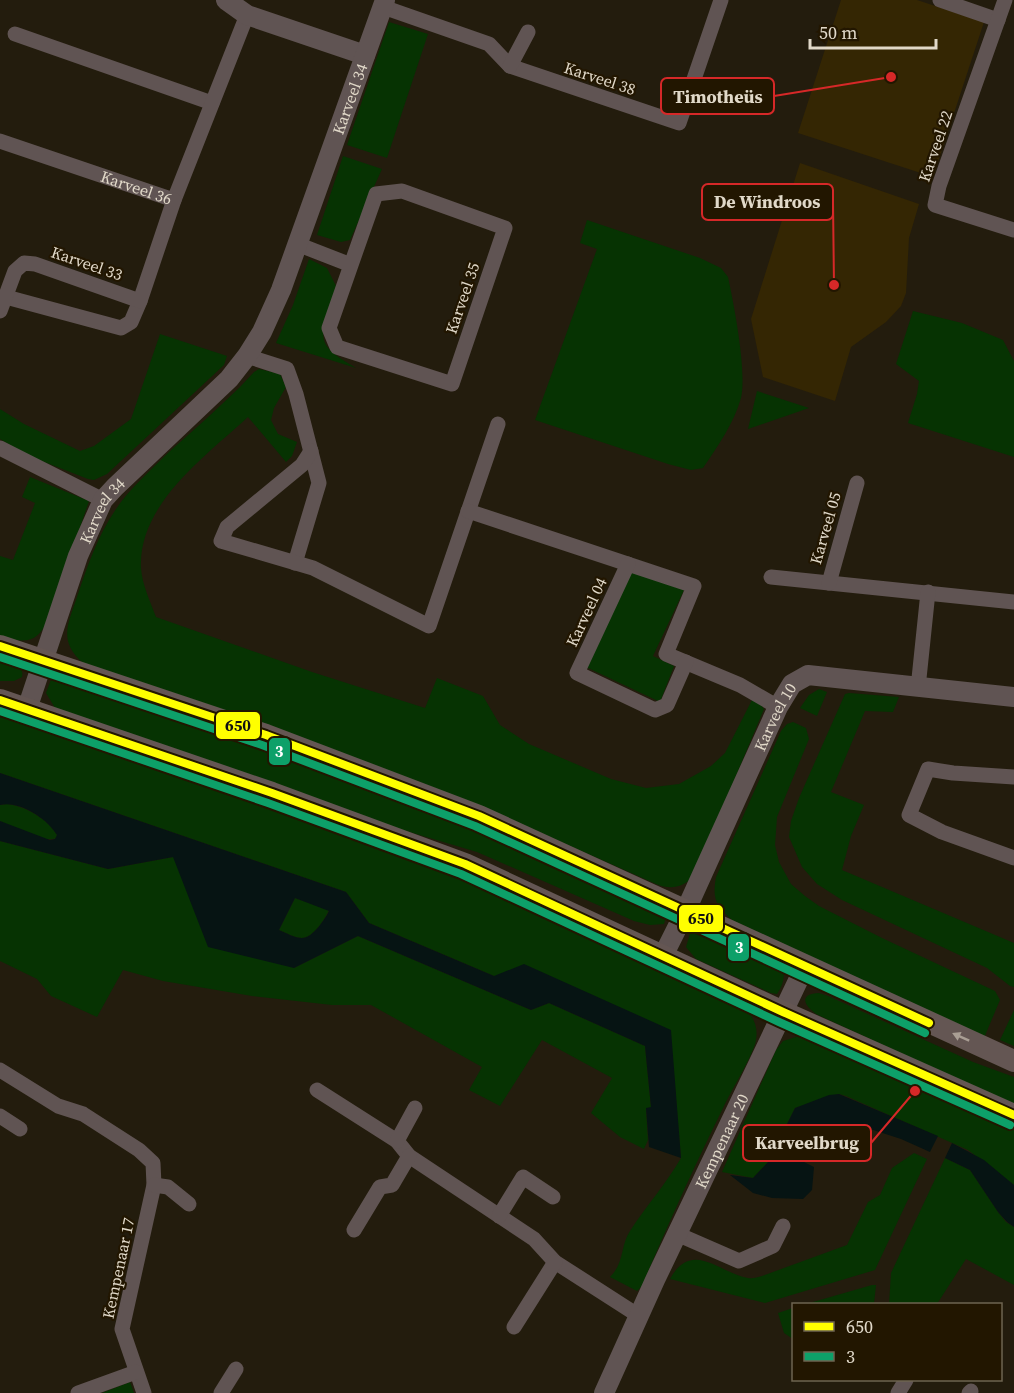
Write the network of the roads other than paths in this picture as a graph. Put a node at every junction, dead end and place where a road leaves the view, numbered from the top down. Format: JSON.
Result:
{"nodes":[{"id":1,"x":226,"y":0,"type":"edge"},
{"id":2,"x":721,"y":0,"type":"edge"},
{"id":3,"x":940,"y":0,"type":"edge"},
{"id":4,"x":1005,"y":0,"type":"edge"},
{"id":5,"x":384,"y":3,"type":"edge"},
{"id":6,"x":247,"y":15,"type":"junction"},
{"id":7,"x":998,"y":20,"type":"junction"},
{"id":8,"x":528,"y":32,"type":"dead end"},
{"id":9,"x":15,"y":34,"type":"dead end"},
{"id":10,"x":365,"y":55,"type":"junction"},
{"id":11,"x":510,"y":66,"type":"junction"},
{"id":12,"x":212,"y":103,"type":"junction"},
{"id":13,"x":0,"y":141,"type":"edge"},
{"id":14,"x":174,"y":200,"type":"junction"},
{"id":15,"x":1014,"y":230,"type":"edge"},
{"id":16,"x":297,"y":244,"type":"junction"},
{"id":17,"x":351,"y":265,"type":"junction"},
{"id":18,"x":140,"y":301,"type":"junction"},
{"id":19,"x":3,"y":304,"type":"edge"},
{"id":20,"x":247,"y":356,"type":"junction"},
{"id":21,"x":498,"y":423,"type":"dead end"},
{"id":22,"x":0,"y":448,"type":"edge"},
{"id":23,"x":311,"y":451,"type":"junction"},
{"id":24,"x":857,"y":483,"type":"dead end"},
{"id":25,"x":103,"y":500,"type":"junction"},
{"id":26,"x":468,"y":511,"type":"junction"},
{"id":27,"x":296,"y":563,"type":"junction"},
{"id":28,"x":628,"y":564,"type":"junction"},
{"id":29,"x":771,"y":577,"type":"dead end"},
{"id":30,"x":829,"y":584,"type":"junction"},
{"id":31,"x":928,"y":592,"type":"junction"},
{"id":32,"x":1014,"y":602,"type":"edge"},
{"id":33,"x":0,"y":646,"type":"edge"},
{"id":34,"x":43,"y":661,"type":"junction"},
{"id":35,"x":686,"y":662,"type":"junction"},
{"id":36,"x":918,"y":688,"type":"junction"},
{"id":37,"x":1014,"y":697,"type":"edge"},
{"id":38,"x":0,"y":700,"type":"edge"},
{"id":39,"x":778,"y":707,"type":"junction"},
{"id":40,"x":27,"y":709,"type":"junction"},
{"id":41,"x":1014,"y":777,"type":"edge"},
{"id":42,"x":1014,"y":858,"type":"edge"},
{"id":43,"x":686,"y":910,"type":"junction"},
{"id":44,"x":663,"y":956,"type":"junction"},
{"id":45,"x":805,"y":966,"type":"junction"},
{"id":46,"x":783,"y":1012,"type":"junction"},
{"id":47,"x":1014,"y":1061,"type":"edge"},
{"id":48,"x":0,"y":1070,"type":"edge"},
{"id":49,"x":317,"y":1090,"type":"dead end"},
{"id":50,"x":415,"y":1108,"type":"dead end"},
{"id":51,"x":1014,"y":1115,"type":"edge"},
{"id":52,"x":0,"y":1116,"type":"edge"},
{"id":53,"x":20,"y":1129,"type":"dead end"},
{"id":54,"x":397,"y":1141,"type":"junction"},
{"id":55,"x":408,"y":1156,"type":"junction"},
{"id":56,"x":154,"y":1185,"type":"junction"},
{"id":57,"x":553,"y":1197,"type":"dead end"},
{"id":58,"x":189,"y":1203,"type":"dead end"},
{"id":59,"x":499,"y":1216,"type":"junction"},
{"id":60,"x":783,"y":1226,"type":"dead end"},
{"id":61,"x":354,"y":1230,"type":"dead end"},
{"id":62,"x":677,"y":1234,"type":"junction"},
{"id":63,"x":555,"y":1262,"type":"junction"},
{"id":64,"x":639,"y":1316,"type":"junction"},
{"id":65,"x":514,"y":1327,"type":"dead end"},
{"id":66,"x":236,"y":1369,"type":"dead end"},
{"id":67,"x":136,"y":1372,"type":"junction"},
{"id":68,"x":78,"y":1393,"type":"edge"},
{"id":69,"x":144,"y":1393,"type":"edge"},
{"id":70,"x":221,"y":1393,"type":"edge"},
{"id":71,"x":604,"y":1393,"type":"edge"}],
"edges":[{"from":1,"to":6,"type":"street"},
{"from":2,"to":11,"type":"street","name":"Karveel 38"},
{"from":3,"to":7,"type":"street"},
{"from":4,"to":7,"type":"street","name":"Karveel 22"},
{"from":5,"to":10,"type":"street","name":"Karveel 34"},
{"from":5,"to":11,"type":"street","name":"Karveel 38"},
{"from":6,"to":10,"type":"street"},
{"from":6,"to":12,"type":"street","name":"Karveel 36"},
{"from":7,"to":15,"type":"street","name":"Karveel 22"},
{"from":8,"to":11,"type":"street"},
{"from":9,"to":12,"type":"street"},
{"from":10,"to":16,"type":"street","name":"Karveel 34"},
{"from":12,"to":14,"type":"street","name":"Karveel 36"},
{"from":13,"to":14,"type":"street","name":"Karveel 36"},
{"from":14,"to":18,"type":"street","name":"Karveel 33"},
{"from":16,"to":17,"type":"street"},
{"from":16,"to":20,"type":"street","name":"Karveel 34"},
{"from":17,"to":17,"type":"street","name":"Karveel 35"},
{"from":18,"to":19,"type":"street","name":"Karveel 33"},
{"from":18,"to":19,"type":"street","name":"Karveel 33"},
{"from":20,"to":23,"type":"street"},
{"from":20,"to":25,"type":"street","name":"Karveel 34"},
{"from":21,"to":26,"type":"street"},
{"from":22,"to":25,"type":"street"},
{"from":23,"to":27,"type":"street"},
{"from":23,"to":27,"type":"street"},
{"from":24,"to":30,"type":"street","name":"Karveel 05"},
{"from":25,"to":34,"type":"street","name":"Karveel 34"},
{"from":26,"to":27,"type":"street"},
{"from":26,"to":28,"type":"street","name":"Karveel 04"},
{"from":28,"to":35,"type":"street","name":"Karveel 04"},
{"from":28,"to":35,"type":"street","name":"Karveel 04"},
{"from":29,"to":30,"type":"street","name":"Karveel 05"},
{"from":30,"to":31,"type":"street","name":"Karveel 05"},
{"from":31,"to":32,"type":"street","name":"Karveel 05"},
{"from":31,"to":36,"type":"street"},
{"from":33,"to":34,"type":"main road"},
{"from":34,"to":40,"type":"street","name":"Karveel 34"},
{"from":34,"to":43,"type":"main road"},
{"from":35,"to":39,"type":"street","name":"Karveel 04"},
{"from":36,"to":37,"type":"street","name":"Karveel 10"},
{"from":36,"to":39,"type":"street","name":"Karveel 10"},
{"from":38,"to":40,"type":"main road"},
{"from":39,"to":43,"type":"street","name":"Karveel 10"},
{"from":40,"to":44,"type":"main road"},
{"from":41,"to":42,"type":"street"},
{"from":43,"to":44,"type":"street","name":"Karveel 10"},
{"from":43,"to":45,"type":"main road"},
{"from":44,"to":46,"type":"main road"},
{"from":45,"to":46,"type":"street","name":"Kempenaar 20"},
{"from":47,"to":45,"type":"main road","one_way":true},
{"from":46,"to":51,"type":"main road"},
{"from":46,"to":62,"type":"street","name":"Kempenaar 20"},
{"from":48,"to":56,"type":"street","name":"Kempenaar 17"},
{"from":49,"to":54,"type":"street"},
{"from":50,"to":54,"type":"street"},
{"from":52,"to":53,"type":"street"},
{"from":54,"to":55,"type":"street"},
{"from":55,"to":59,"type":"street"},
{"from":55,"to":61,"type":"street"},
{"from":56,"to":58,"type":"street"},
{"from":56,"to":67,"type":"street","name":"Kempenaar 17"},
{"from":57,"to":59,"type":"street"},
{"from":59,"to":63,"type":"street"},
{"from":60,"to":62,"type":"street"},
{"from":62,"to":64,"type":"street","name":"Kempenaar 20"},
{"from":63,"to":64,"type":"street"},
{"from":63,"to":65,"type":"street"},
{"from":64,"to":71,"type":"street","name":"Kempenaar 20"},
{"from":66,"to":70,"type":"street"},
{"from":67,"to":68,"type":"street"},
{"from":67,"to":69,"type":"street","name":"Kempenaar 17"}]}
